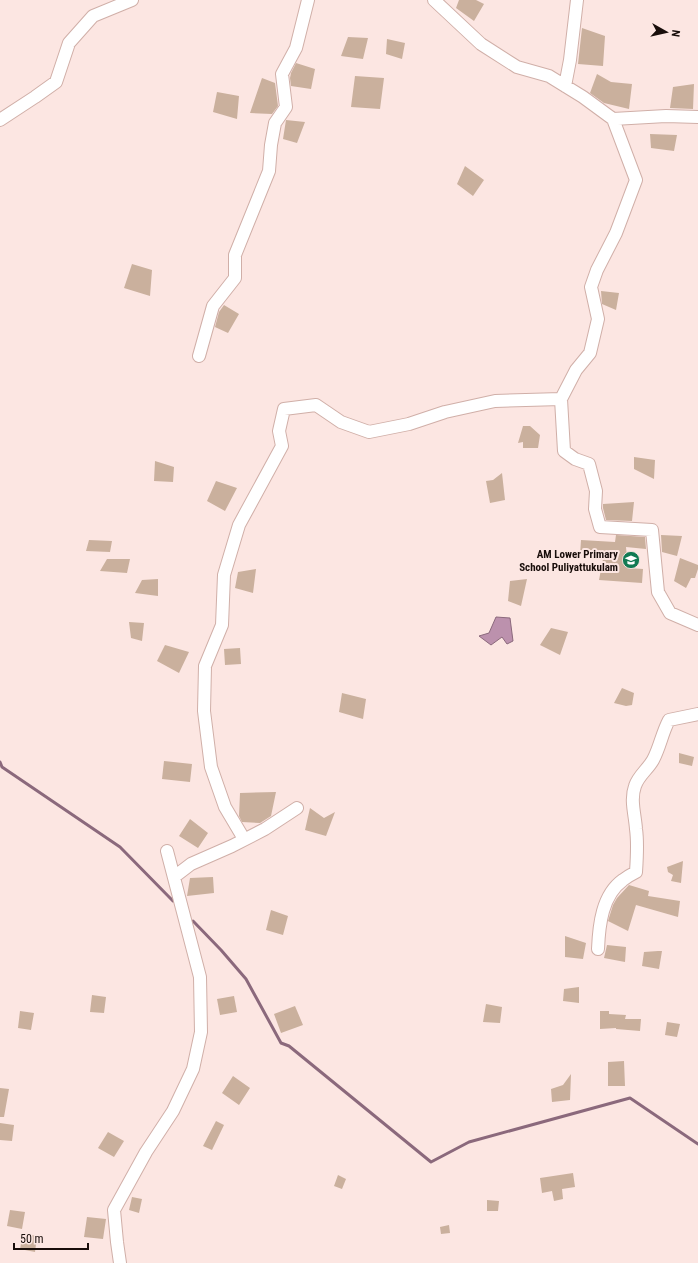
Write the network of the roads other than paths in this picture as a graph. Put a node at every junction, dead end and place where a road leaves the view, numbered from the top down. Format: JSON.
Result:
{"nodes":[{"id":1,"x":132,"y":0,"type":"edge"},
{"id":2,"x":308,"y":0,"type":"edge"},
{"id":3,"x":434,"y":0,"type":"edge"},
{"id":4,"x":577,"y":0,"type":"edge"},
{"id":5,"x":565,"y":86,"type":"junction"},
{"id":6,"x":698,"y":117,"type":"edge"},
{"id":7,"x":613,"y":119,"type":"junction"},
{"id":8,"x":0,"y":120,"type":"edge"},
{"id":9,"x":199,"y":356,"type":"dead end"},
{"id":10,"x":561,"y":399,"type":"junction"},
{"id":11,"x":698,"y":624,"type":"edge"},
{"id":12,"x":698,"y":714,"type":"edge"},
{"id":13,"x":297,"y":808,"type":"dead end"},
{"id":14,"x":244,"y":839,"type":"junction"},
{"id":15,"x":167,"y":851,"type":"dead end"},
{"id":16,"x":174,"y":877,"type":"junction"},
{"id":17,"x":598,"y":949,"type":"dead end"},
{"id":18,"x":120,"y":1263,"type":"edge"}],
"edges":[{"from":1,"to":8,"type":"street"},
{"from":2,"to":9,"type":"street"},
{"from":3,"to":5,"type":"street"},
{"from":4,"to":5,"type":"street"},
{"from":5,"to":7,"type":"street"},
{"from":6,"to":7,"type":"street"},
{"from":7,"to":10,"type":"street"},
{"from":10,"to":11,"type":"street"},
{"from":10,"to":14,"type":"street"},
{"from":12,"to":17,"type":"street"},
{"from":13,"to":14,"type":"street"},
{"from":14,"to":16,"type":"street"},
{"from":15,"to":16,"type":"street"},
{"from":16,"to":18,"type":"street"}]}
